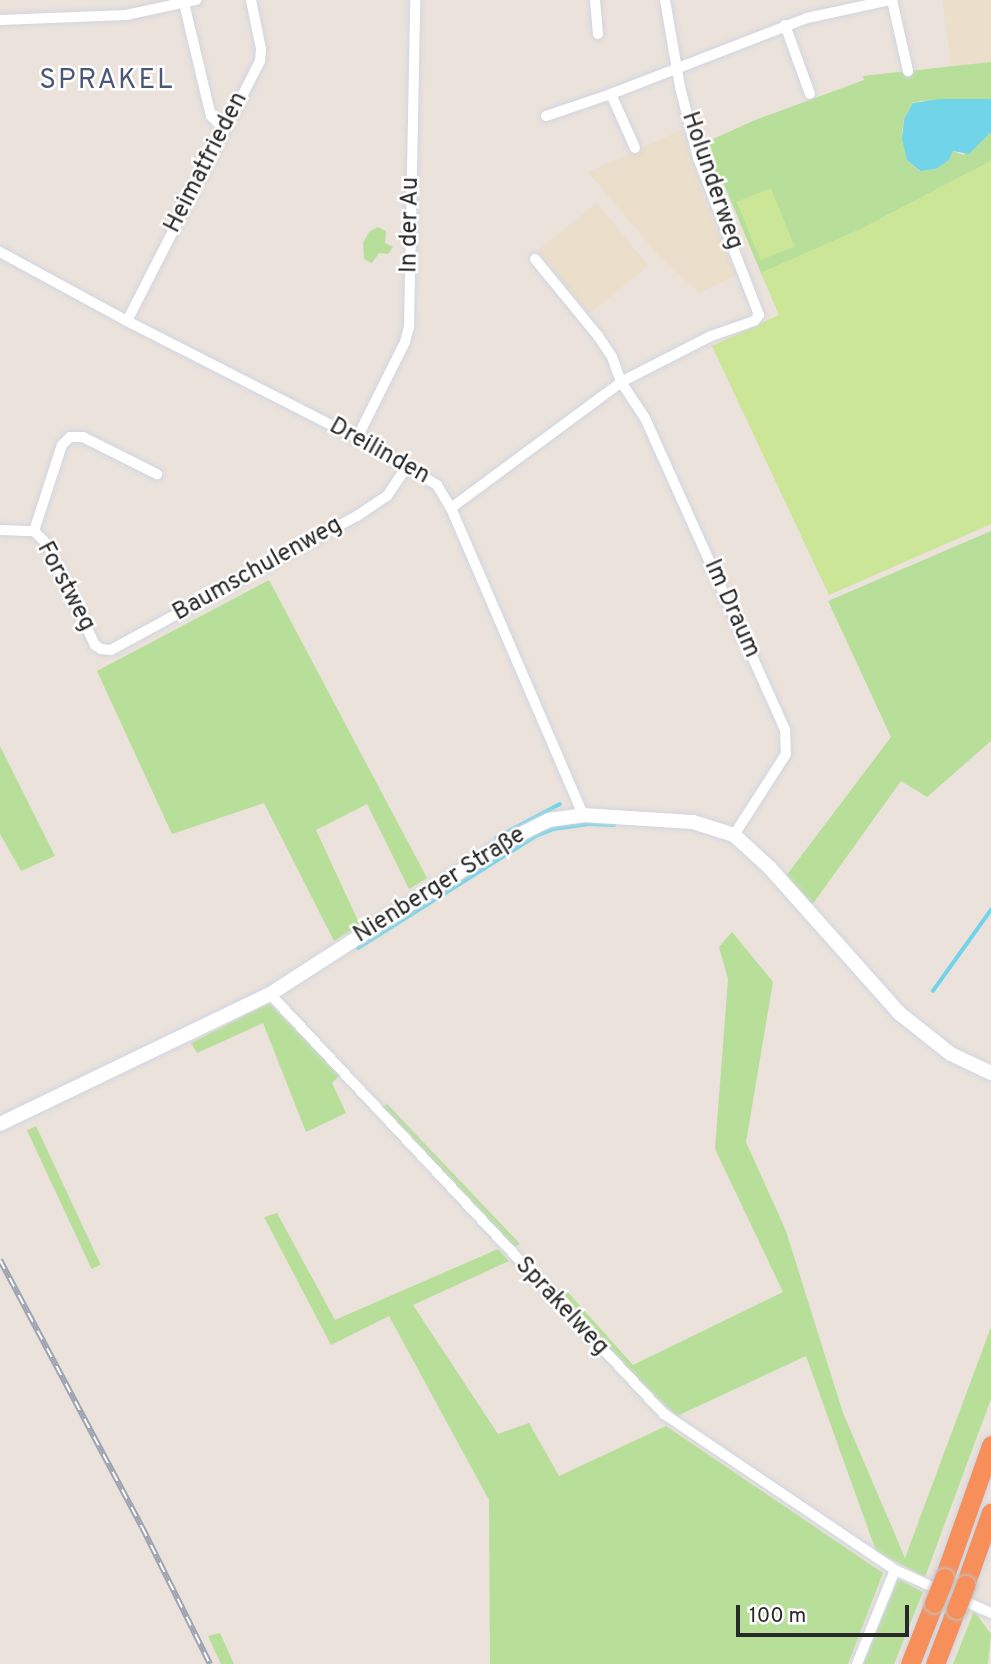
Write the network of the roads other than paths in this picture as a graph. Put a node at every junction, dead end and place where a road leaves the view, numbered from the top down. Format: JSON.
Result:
{"nodes":[{"id":1,"x":196,"y":0,"type":"edge"},
{"id":2,"x":251,"y":0,"type":"edge"},
{"id":3,"x":415,"y":0,"type":"edge"},
{"id":4,"x":596,"y":0,"type":"edge"},
{"id":5,"x":665,"y":0,"type":"edge"},
{"id":6,"x":819,"y":0,"type":"edge"},
{"id":7,"x":892,"y":0,"type":"edge"},
{"id":8,"x":184,"y":3,"type":"junction"},
{"id":9,"x":823,"y":13,"type":"junction"},
{"id":10,"x":0,"y":20,"type":"edge"},
{"id":11,"x":785,"y":25,"type":"junction"},
{"id":12,"x":598,"y":34,"type":"dead end"},
{"id":13,"x":676,"y":68,"type":"junction"},
{"id":14,"x":908,"y":71,"type":"dead end"},
{"id":15,"x":611,"y":94,"type":"junction"},
{"id":16,"x":810,"y":94,"type":"dead end"},
{"id":17,"x":546,"y":116,"type":"dead end"},
{"id":18,"x":223,"y":128,"type":"junction"},
{"id":19,"x":635,"y":148,"type":"dead end"},
{"id":20,"x":0,"y":252,"type":"edge"},
{"id":21,"x":535,"y":259,"type":"dead end"},
{"id":22,"x":127,"y":321,"type":"junction"},
{"id":23,"x":621,"y":382,"type":"junction"},
{"id":24,"x":357,"y":438,"type":"junction"},
{"id":25,"x":408,"y":466,"type":"junction"},
{"id":26,"x":157,"y":474,"type":"dead end"},
{"id":27,"x":451,"y":508,"type":"junction"},
{"id":28,"x":0,"y":530,"type":"edge"},
{"id":29,"x":34,"y":531,"type":"junction"},
{"id":30,"x":95,"y":645,"type":"joint"},
{"id":31,"x":583,"y":815,"type":"junction"},
{"id":32,"x":734,"y":835,"type":"junction"},
{"id":33,"x":270,"y":994,"type":"junction"},
{"id":34,"x":991,"y":1073,"type":"edge"},
{"id":35,"x":0,"y":1125,"type":"edge"},
{"id":36,"x":991,"y":1445,"type":"edge"},
{"id":37,"x":991,"y":1512,"type":"edge"},
{"id":38,"x":895,"y":1570,"type":"junction"},
{"id":39,"x":991,"y":1613,"type":"edge"},
{"id":40,"x":857,"y":1664,"type":"edge"},
{"id":41,"x":910,"y":1664,"type":"edge"},
{"id":42,"x":935,"y":1664,"type":"edge"}],
"edges":[{"from":1,"to":8,"type":"street"},
{"from":2,"to":18,"type":"street","name":"Heimatfrieden"},
{"from":3,"to":24,"type":"street","name":"In der Au"},
{"from":4,"to":12,"type":"street"},
{"from":5,"to":13,"type":"street","name":"Holunderweg"},
{"from":6,"to":9,"type":"street"},
{"from":7,"to":9,"type":"street"},
{"from":7,"to":14,"type":"street"},
{"from":8,"to":10,"type":"street"},
{"from":8,"to":18,"type":"street"},
{"from":9,"to":11,"type":"street"},
{"from":11,"to":13,"type":"street"},
{"from":11,"to":16,"type":"street"},
{"from":13,"to":15,"type":"street"},
{"from":13,"to":23,"type":"street","name":"Holunderweg"},
{"from":15,"to":17,"type":"street"},
{"from":15,"to":19,"type":"street"},
{"from":18,"to":22,"type":"street","name":"Heimatfrieden"},
{"from":20,"to":22,"type":"street","name":"Dreilinden"},
{"from":21,"to":23,"type":"street","name":"Im Draum"},
{"from":22,"to":24,"type":"street","name":"Dreilinden"},
{"from":23,"to":27,"type":"street"},
{"from":23,"to":32,"type":"street","name":"Im Draum"},
{"from":24,"to":25,"type":"street","name":"Dreilinden"},
{"from":25,"to":27,"type":"street","name":"Dreilinden"},
{"from":25,"to":30,"type":"street","name":"Baumschulenweg"},
{"from":26,"to":29,"type":"street","name":"Forstweg"},
{"from":27,"to":31,"type":"street","name":"Dreilinden"},
{"from":28,"to":29,"type":"street","name":"Forstweg"},
{"from":29,"to":30,"type":"street","name":"Forstweg"},
{"from":31,"to":32,"type":"street","name":"Nienberger Straße"},
{"from":31,"to":33,"type":"street","name":"Nienberger Straße"},
{"from":32,"to":34,"type":"street","name":"Nienberger Straße"},
{"from":33,"to":35,"type":"street","name":"Nienberger Straße"},
{"from":33,"to":38,"type":"street","name":"Sprakelweg"},
{"from":36,"to":41,"type":"highway","bridge":true},
{"from":37,"to":42,"type":"highway","bridge":true},
{"from":38,"to":39,"type":"street","name":"Sprakelweg"},
{"from":38,"to":40,"type":"street"}]}
